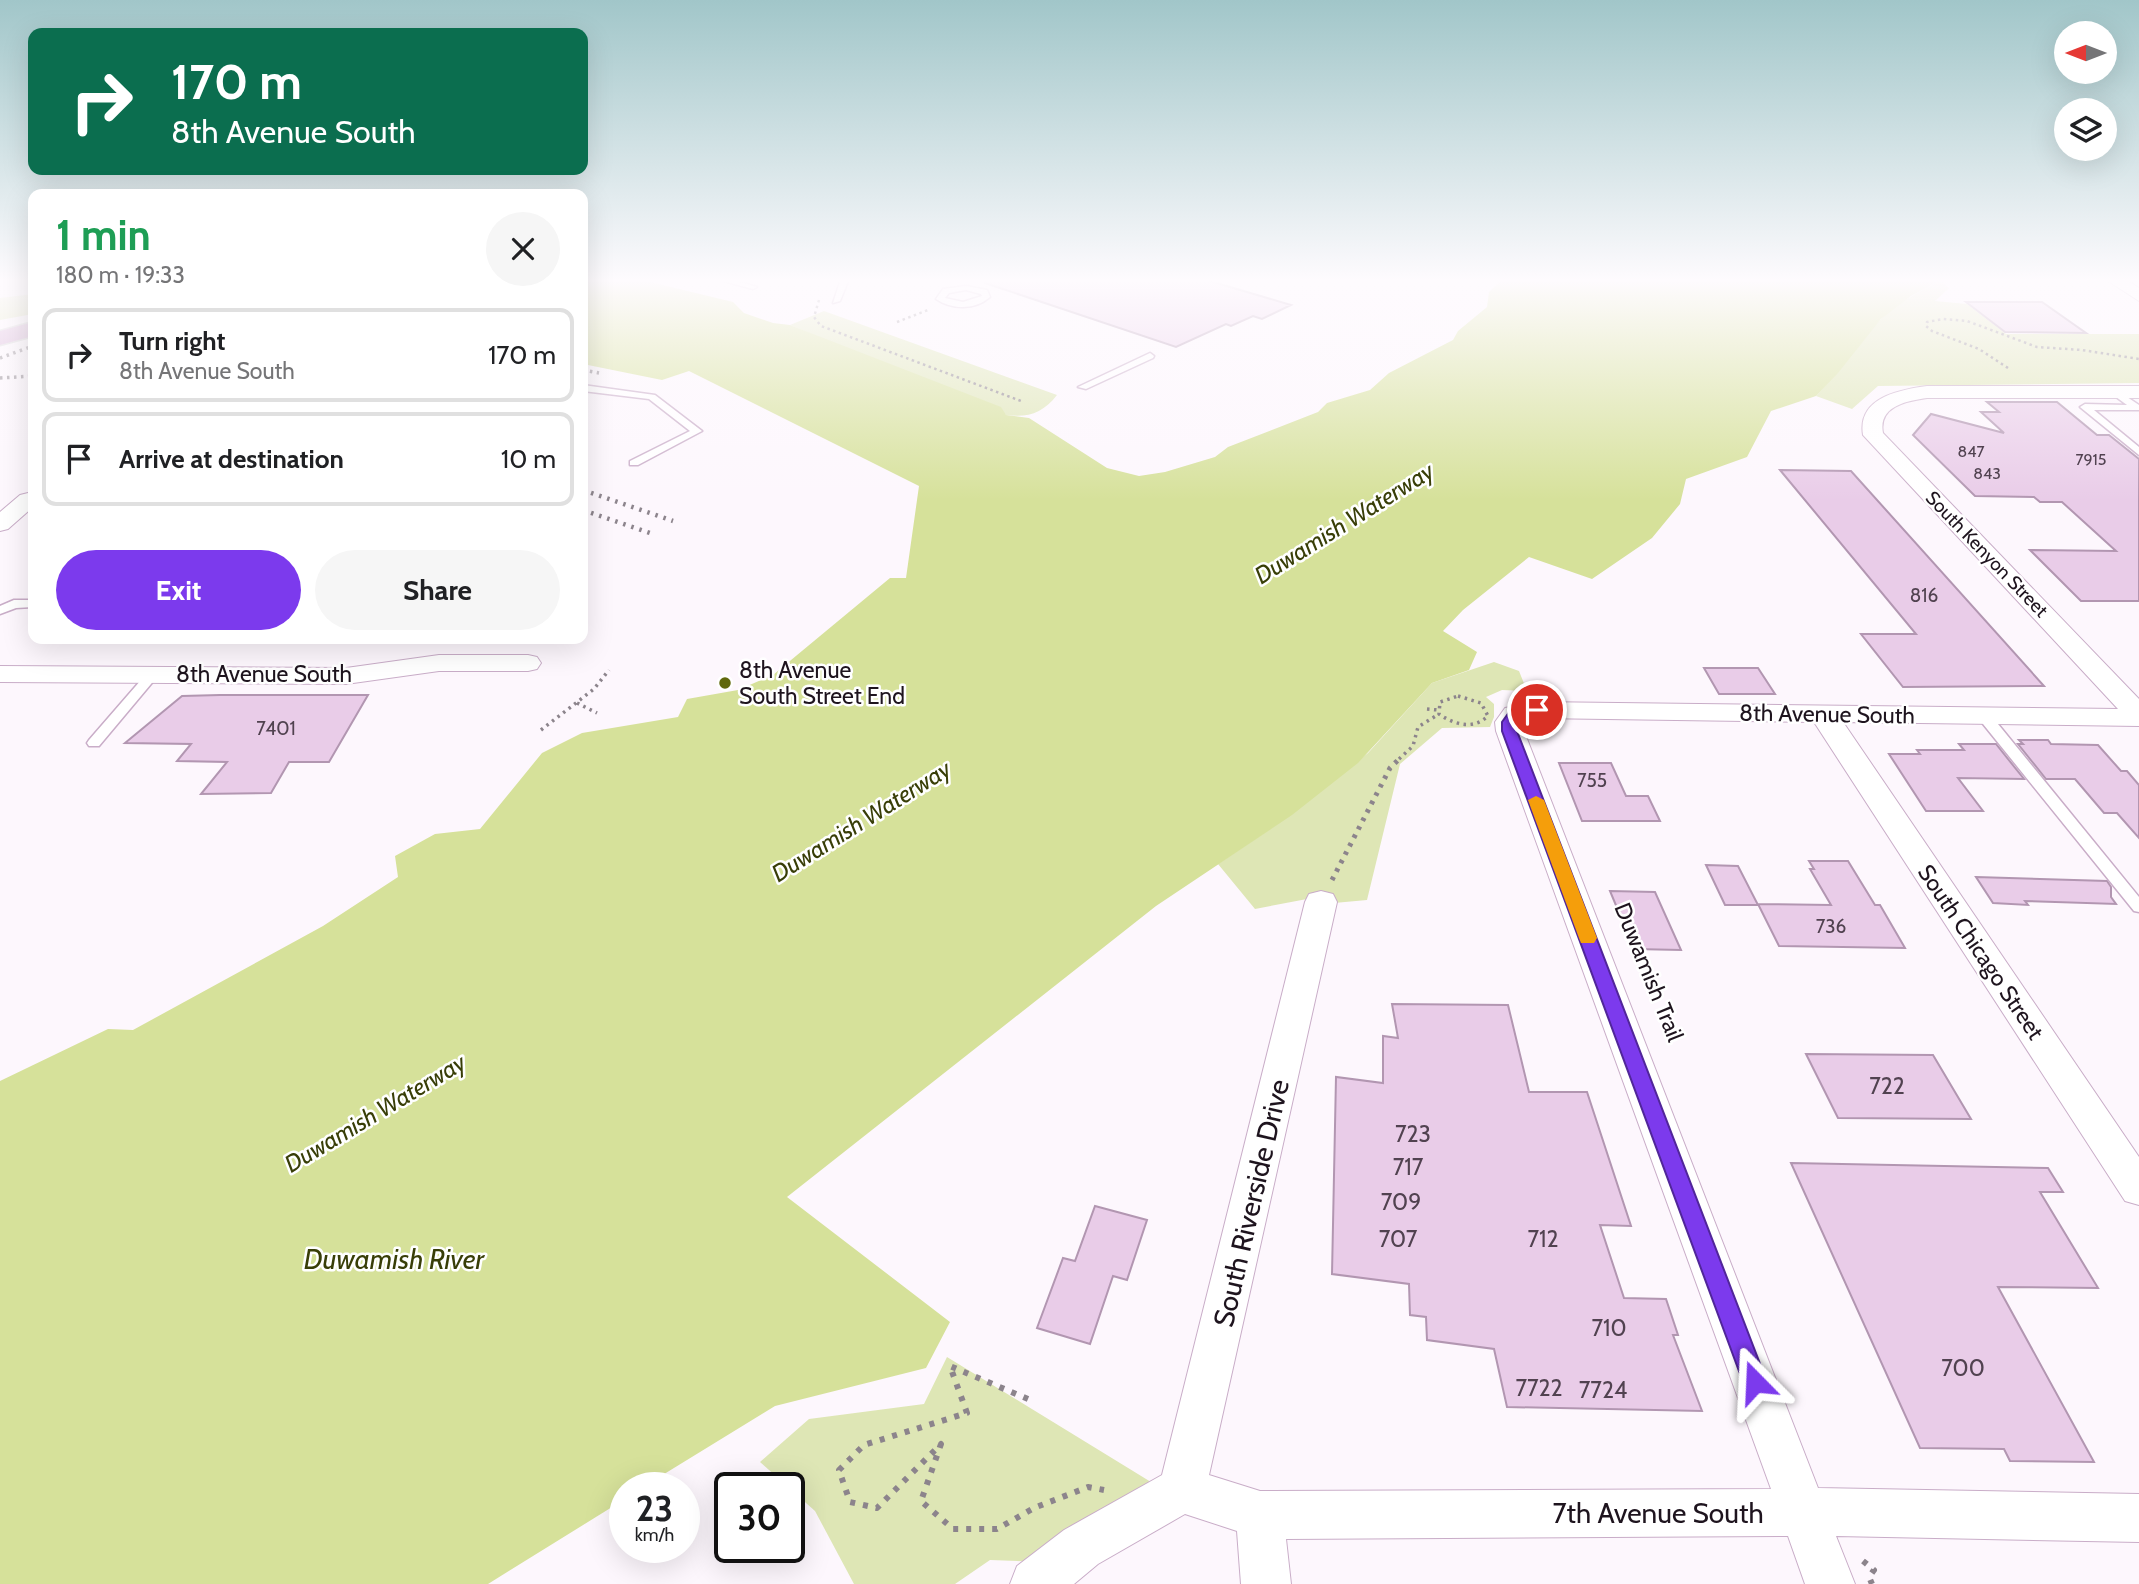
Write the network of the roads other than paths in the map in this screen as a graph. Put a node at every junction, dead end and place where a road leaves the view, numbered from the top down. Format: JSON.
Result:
{"nodes":[{"id":1,"x":1150,"y":356,"type":"dead end"},
{"id":2,"x":1083,"y":387,"type":"dead end"},
{"id":3,"x":588,"y":389,"type":"edge"},
{"id":4,"x":2115,"y":392,"type":"junction"},
{"id":5,"x":2139,"y":392,"type":"edge"},
{"id":6,"x":2139,"y":452,"type":"edge"},
{"id":7,"x":634,"y":463,"type":"dead end"},
{"id":8,"x":28,"y":500,"type":"edge"},
{"id":9,"x":0,"y":524,"type":"edge"},
{"id":10,"x":14,"y":604,"type":"junction"},
{"id":11,"x":28,"y":604,"type":"edge"},
{"id":12,"x":0,"y":610,"type":"edge"},
{"id":13,"x":0,"y":616,"type":"edge"},
{"id":14,"x":528,"y":663,"type":"dead end"},
{"id":15,"x":0,"y":674,"type":"edge"},
{"id":16,"x":152,"y":675,"type":"junction"},
{"id":17,"x":1823,"y":714,"type":"junction"},
{"id":18,"x":1984,"y":716,"type":"junction"},
{"id":19,"x":2139,"y":716,"type":"edge"},
{"id":20,"x":94,"y":743,"type":"dead end"},
{"id":21,"x":1321,"y":902,"type":"road end"},
{"id":22,"x":2139,"y":906,"type":"edge"},
{"id":23,"x":2139,"y":1189,"type":"edge"},
{"id":24,"x":1182,"y":1490,"type":"junction"},
{"id":25,"x":1803,"y":1512,"type":"junction"},
{"id":26,"x":1259,"y":1515,"type":"junction"},
{"id":27,"x":2139,"y":1518,"type":"edge"},
{"id":28,"x":1035,"y":1584,"type":"edge"},
{"id":29,"x":1266,"y":1584,"type":"edge"},
{"id":30,"x":1830,"y":1584,"type":"edge"}],
"edges":[{"from":1,"to":2,"type":"lane"},
{"from":3,"to":7,"type":"lane"},
{"from":4,"to":5,"type":"street"},
{"from":4,"to":6,"type":"lane"},
{"from":4,"to":19,"type":"street","name":"South Kenyon Street"},
{"from":8,"to":9,"type":"street"},
{"from":10,"to":11,"type":"lane"},
{"from":10,"to":12,"type":"lane"},
{"from":10,"to":13,"type":"lane"},
{"from":14,"to":16,"type":"street","name":"8th Avenue South"},
{"from":15,"to":16,"type":"street","name":"8th Avenue South"},
{"from":16,"to":20,"type":"lane"},
{"from":17,"to":18,"type":"street","name":"8th Avenue South"},
{"from":17,"to":23,"type":"street","name":"South Chicago Street"},
{"from":17,"to":25,"type":"street","name":"8th Avenue South"},
{"from":18,"to":19,"type":"street","name":"8th Avenue South"},
{"from":18,"to":22,"type":"lane"},
{"from":21,"to":24,"type":"street","name":"South Riverside Drive"},
{"from":24,"to":26,"type":"street","name":"7th Avenue South"},
{"from":24,"to":28,"type":"street"},
{"from":25,"to":26,"type":"street","name":"7th Avenue South"},
{"from":25,"to":27,"type":"street","name":"7th Avenue South"},
{"from":25,"to":30,"type":"street"},
{"from":26,"to":29,"type":"street"}]}
